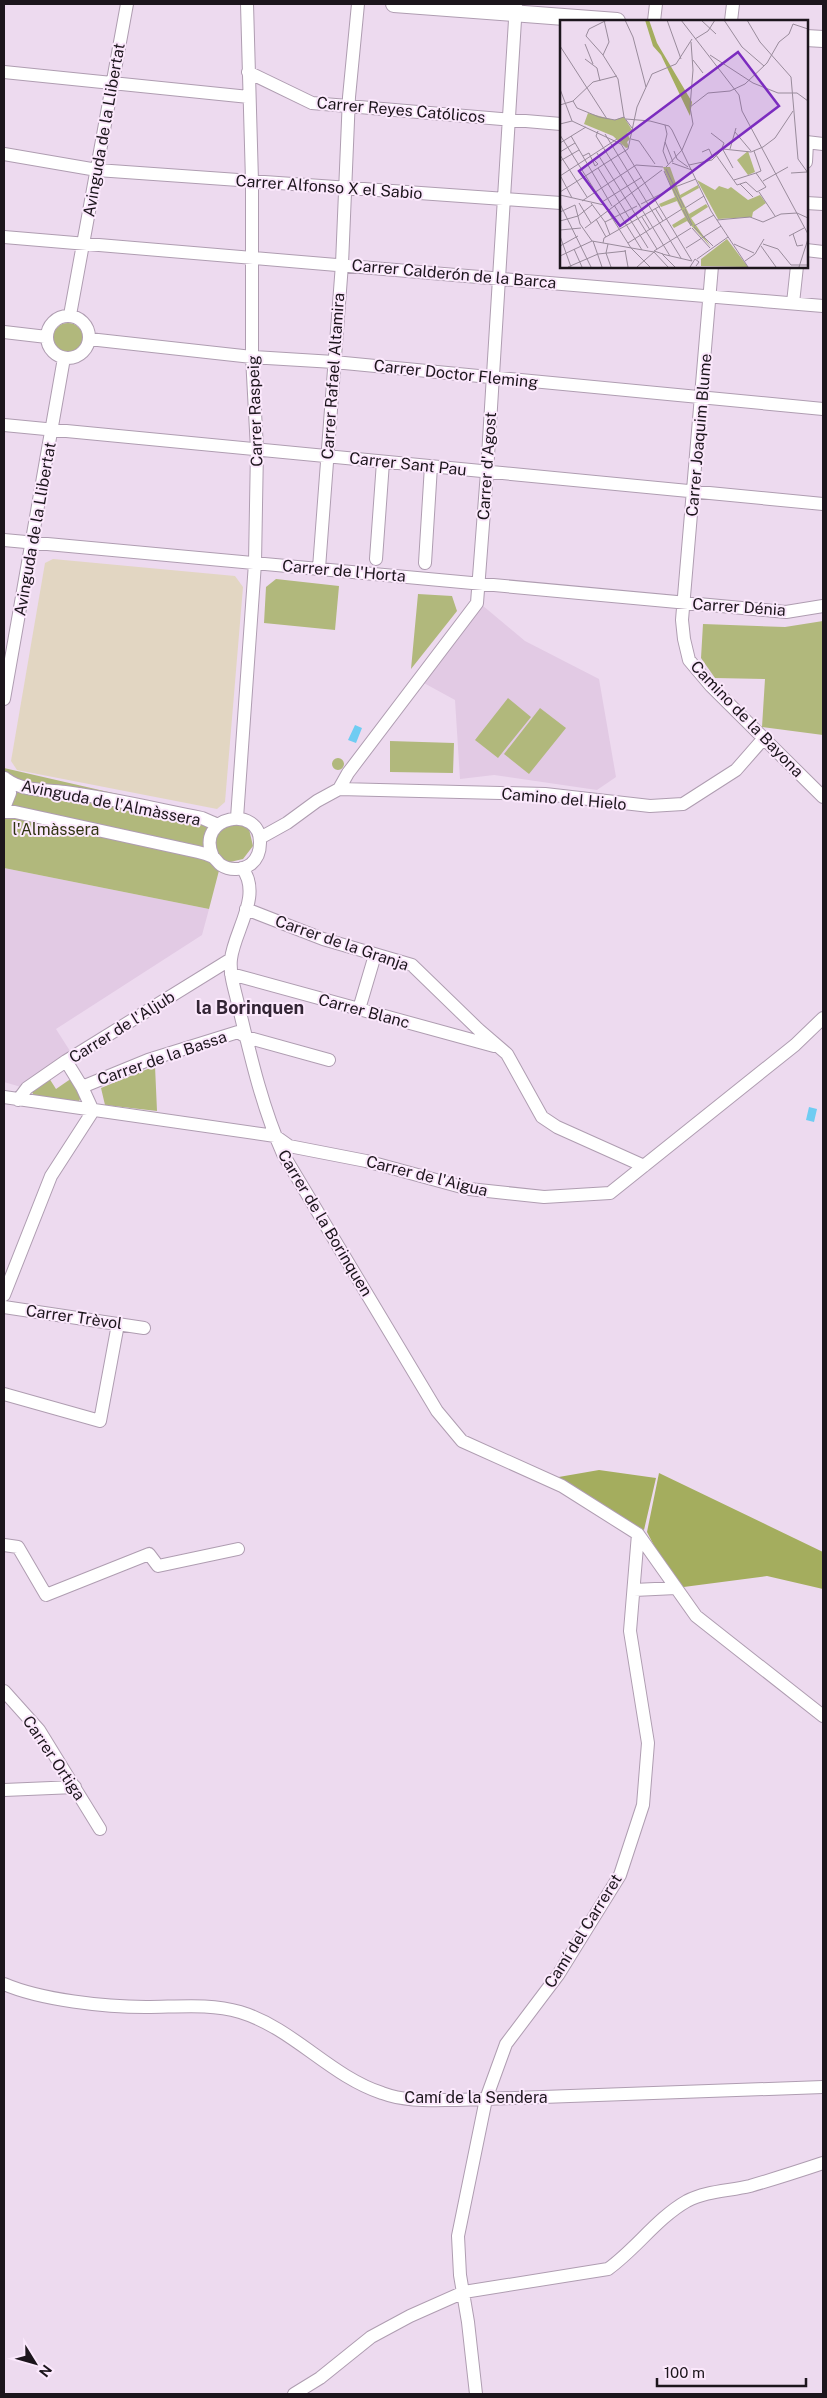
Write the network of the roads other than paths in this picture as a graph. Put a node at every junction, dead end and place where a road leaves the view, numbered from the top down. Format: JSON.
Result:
{"nodes":[{"id":1,"x":127,"y":4,"type":"edge"},
{"id":2,"x":247,"y":4,"type":"edge"},
{"id":3,"x":358,"y":4,"type":"edge"},
{"id":4,"x":394,"y":4,"type":"edge"},
{"id":5,"x":656,"y":4,"type":"edge"},
{"id":6,"x":733,"y":4,"type":"edge"},
{"id":7,"x":515,"y":9,"type":"edge"},
{"id":8,"x":608,"y":20,"type":"edge"},
{"id":9,"x":654,"y":20,"type":"edge"},
{"id":10,"x":731,"y":20,"type":"edge"},
{"id":11,"x":807,"y":38,"type":"edge"},
{"id":12,"x":823,"y":39,"type":"edge"},
{"id":13,"x":4,"y":72,"type":"edge"},
{"id":14,"x":248,"y":72,"type":"junction"},
{"id":15,"x":112,"y":83,"type":"junction"},
{"id":16,"x":250,"y":97,"type":"junction"},
{"id":17,"x":350,"y":107,"type":"junction"},
{"id":18,"x":508,"y":120,"type":"junction"},
{"id":19,"x":560,"y":124,"type":"edge"},
{"id":20,"x":807,"y":142,"type":"edge"},
{"id":21,"x":823,"y":144,"type":"edge"},
{"id":22,"x":4,"y":154,"type":"edge"},
{"id":23,"x":97,"y":170,"type":"junction"},
{"id":24,"x":252,"y":181,"type":"junction"},
{"id":25,"x":346,"y":189,"type":"junction"},
{"id":26,"x":504,"y":200,"type":"junction"},
{"id":27,"x":807,"y":203,"type":"edge"},
{"id":28,"x":560,"y":204,"type":"edge"},
{"id":29,"x":823,"y":204,"type":"edge"},
{"id":30,"x":4,"y":237,"type":"edge"},
{"id":31,"x":84,"y":244,"type":"junction"},
{"id":32,"x":807,"y":250,"type":"edge"},
{"id":33,"x":823,"y":252,"type":"edge"},
{"id":34,"x":252,"y":257,"type":"junction"},
{"id":35,"x":342,"y":264,"type":"junction"},
{"id":36,"x":712,"y":268,"type":"edge"},
{"id":37,"x":797,"y":268,"type":"edge"},
{"id":38,"x":500,"y":278,"type":"junction"},
{"id":39,"x":711,"y":296,"type":"junction"},
{"id":40,"x":793,"y":303,"type":"junction"},
{"id":41,"x":823,"y":306,"type":"edge"},
{"id":42,"x":70,"y":315,"type":"junction"},
{"id":43,"x":4,"y":332,"type":"edge"},
{"id":44,"x":47,"y":337,"type":"junction"},
{"id":45,"x":89,"y":339,"type":"junction"},
{"id":46,"x":252,"y":357,"type":"junction"},
{"id":47,"x":64,"y":358,"type":"junction"},
{"id":48,"x":334,"y":362,"type":"junction"},
{"id":49,"x":492,"y":377,"type":"junction"},
{"id":50,"x":702,"y":398,"type":"junction"},
{"id":51,"x":823,"y":409,"type":"edge"},
{"id":52,"x":4,"y":425,"type":"edge"},
{"id":53,"x":53,"y":429,"type":"junction"},
{"id":54,"x":257,"y":449,"type":"junction"},
{"id":55,"x":328,"y":456,"type":"junction"},
{"id":56,"x":383,"y":462,"type":"junction"},
{"id":57,"x":431,"y":466,"type":"junction"},
{"id":58,"x":488,"y":472,"type":"junction"},
{"id":59,"x":694,"y":490,"type":"junction"},
{"id":60,"x":823,"y":504,"type":"edge"},
{"id":61,"x":4,"y":540,"type":"edge"},
{"id":62,"x":32,"y":543,"type":"junction"},
{"id":63,"x":376,"y":559,"type":"dead end"},
{"id":64,"x":255,"y":563,"type":"junction"},
{"id":65,"x":425,"y":563,"type":"dead end"},
{"id":66,"x":319,"y":568,"type":"junction"},
{"id":67,"x":478,"y":583,"type":"junction"},
{"id":68,"x":684,"y":604,"type":"junction"},
{"id":69,"x":823,"y":606,"type":"edge"},
{"id":70,"x":4,"y":699,"type":"edge"},
{"id":71,"x":764,"y":738,"type":"junction"},
{"id":72,"x":5,"y":778,"type":"edge"},
{"id":73,"x":339,"y":789,"type":"junction"},
{"id":74,"x":823,"y":797,"type":"edge"},
{"id":75,"x":4,"y":808,"type":"edge"},
{"id":76,"x":4,"y":812,"type":"edge"},
{"id":77,"x":237,"y":818,"type":"junction"},
{"id":78,"x":218,"y":825,"type":"junction"},
{"id":79,"x":260,"y":838,"type":"junction"},
{"id":80,"x":213,"y":857,"type":"junction"},
{"id":81,"x":242,"y":868,"type":"junction"},
{"id":82,"x":246,"y":909,"type":"junction"},
{"id":83,"x":375,"y":955,"type":"junction"},
{"id":84,"x":231,"y":959,"type":"junction"},
{"id":85,"x":232,"y":974,"type":"junction"},
{"id":86,"x":360,"y":1009,"type":"junction"},
{"id":87,"x":823,"y":1018,"type":"edge"},
{"id":88,"x":246,"y":1037,"type":"junction"},
{"id":89,"x":497,"y":1047,"type":"junction"},
{"id":90,"x":329,"y":1060,"type":"dead end"},
{"id":91,"x":66,"y":1061,"type":"junction"},
{"id":92,"x":82,"y":1087,"type":"junction"},
{"id":93,"x":4,"y":1097,"type":"edge"},
{"id":94,"x":18,"y":1100,"type":"junction"},
{"id":95,"x":93,"y":1111,"type":"junction"},
{"id":96,"x":275,"y":1136,"type":"junction"},
{"id":97,"x":644,"y":1166,"type":"junction"},
{"id":98,"x":4,"y":1295,"type":"edge"},
{"id":99,"x":4,"y":1307,"type":"edge"},
{"id":100,"x":118,"y":1324,"type":"junction"},
{"id":101,"x":144,"y":1328,"type":"dead end"},
{"id":102,"x":4,"y":1394,"type":"edge"},
{"id":103,"x":638,"y":1534,"type":"junction"},
{"id":104,"x":4,"y":1544,"type":"edge"},
{"id":105,"x":238,"y":1549,"type":"dead end"},
{"id":106,"x":676,"y":1588,"type":"junction"},
{"id":107,"x":634,"y":1590,"type":"junction"},
{"id":108,"x":4,"y":1691,"type":"edge"},
{"id":109,"x":823,"y":1716,"type":"edge"},
{"id":110,"x":74,"y":1787,"type":"junction"},
{"id":111,"x":4,"y":1790,"type":"edge"},
{"id":112,"x":100,"y":1829,"type":"dead end"},
{"id":113,"x":4,"y":1984,"type":"edge"},
{"id":114,"x":823,"y":2087,"type":"edge"},
{"id":115,"x":486,"y":2099,"type":"junction"},
{"id":116,"x":823,"y":2163,"type":"edge"},
{"id":117,"x":464,"y":2292,"type":"junction"},
{"id":118,"x":294,"y":2394,"type":"edge"},
{"id":119,"x":476,"y":2394,"type":"edge"}],
"edges":[{"from":1,"to":15,"type":"street","name":"Avinguda de la Llibertat"},
{"from":2,"to":14,"type":"street","name":"Carrer Raspeig"},
{"from":3,"to":17,"type":"street","name":"Carrer Rafael Altamira"},
{"from":4,"to":7,"type":"main road"},
{"from":5,"to":9,"type":"street"},
{"from":6,"to":10,"type":"street"},
{"from":7,"to":8,"type":"main road"},
{"from":7,"to":18,"type":"street","name":"Carrer d'Agost"},
{"from":11,"to":12,"type":"main road"},
{"from":13,"to":15,"type":"street"},
{"from":14,"to":16,"type":"street","name":"Carrer Raspeig"},
{"from":14,"to":17,"type":"street","name":"Carrer Reyes Católicos"},
{"from":15,"to":16,"type":"street"},
{"from":15,"to":23,"type":"street","name":"Avinguda de la Llibertat"},
{"from":16,"to":24,"type":"street","name":"Carrer Raspeig"},
{"from":17,"to":18,"type":"street","name":"Carrer Reyes Católicos"},
{"from":17,"to":25,"type":"street","name":"Carrer Rafael Altamira"},
{"from":18,"to":19,"type":"street","name":"Carrer Reyes Católicos"},
{"from":18,"to":26,"type":"street","name":"Carrer d'Agost"},
{"from":20,"to":21,"type":"street"},
{"from":22,"to":23,"type":"street","name":"Carrer Alfonso X el Sabio"},
{"from":23,"to":24,"type":"street","name":"Carrer Alfonso X el Sabio"},
{"from":23,"to":31,"type":"street","name":"Avinguda de la Llibertat"},
{"from":24,"to":25,"type":"street","name":"Carrer Alfonso X el Sabio"},
{"from":24,"to":34,"type":"street","name":"Carrer Raspeig"},
{"from":25,"to":26,"type":"street","name":"Carrer Alfonso X el Sabio"},
{"from":25,"to":35,"type":"street","name":"Carrer Rafael Altamira"},
{"from":26,"to":28,"type":"street","name":"Carrer Alfonso X el Sabio"},
{"from":26,"to":38,"type":"street","name":"Carrer d'Agost"},
{"from":27,"to":29,"type":"street"},
{"from":30,"to":31,"type":"street","name":"Carrer Calderón de la Barca"},
{"from":31,"to":34,"type":"street","name":"Carrer Calderón de la Barca"},
{"from":31,"to":42,"type":"street","name":"Avinguda de la Llibertat"},
{"from":32,"to":33,"type":"street"},
{"from":34,"to":35,"type":"street","name":"Carrer Calderón de la Barca"},
{"from":34,"to":46,"type":"street","name":"Carrer Raspeig"},
{"from":35,"to":38,"type":"street","name":"Carrer Calderón de la Barca"},
{"from":35,"to":48,"type":"street","name":"Carrer Rafael Altamira"},
{"from":36,"to":39,"type":"street","name":"Carrer Joaquim Blume"},
{"from":37,"to":40,"type":"street"},
{"from":38,"to":39,"type":"street","name":"Carrer Calderón de la Barca"},
{"from":38,"to":49,"type":"street","name":"Carrer d'Agost"},
{"from":39,"to":40,"type":"street","name":"Carrer Calderón de la Barca"},
{"from":39,"to":50,"type":"street","name":"Carrer Joaquim Blume"},
{"from":40,"to":41,"type":"street","name":"Carrer Calderón de la Barca"},
{"from":42,"to":44,"type":"street"},
{"from":42,"to":45,"type":"street"},
{"from":43,"to":44,"type":"street"},
{"from":44,"to":47,"type":"street"},
{"from":45,"to":46,"type":"street","name":"Carrer Doctor Fleming"},
{"from":45,"to":47,"type":"street"},
{"from":46,"to":48,"type":"street","name":"Carrer Doctor Fleming"},
{"from":46,"to":54,"type":"street","name":"Carrer Raspeig"},
{"from":47,"to":53,"type":"street","name":"Avinguda de la Llibertat"},
{"from":48,"to":49,"type":"street","name":"Carrer Doctor Fleming"},
{"from":48,"to":55,"type":"street","name":"Carrer Rafael Altamira"},
{"from":49,"to":50,"type":"street","name":"Carrer Doctor Fleming"},
{"from":49,"to":58,"type":"street","name":"Carrer d'Agost"},
{"from":50,"to":51,"type":"street","name":"Carrer Doctor Fleming"},
{"from":50,"to":59,"type":"street","name":"Carrer Joaquim Blume"},
{"from":52,"to":53,"type":"street","name":"Carrer Sant Pau"},
{"from":53,"to":54,"type":"street","name":"Carrer Sant Pau"},
{"from":53,"to":62,"type":"street","name":"Avinguda de la Llibertat"},
{"from":54,"to":55,"type":"street","name":"Carrer Sant Pau"},
{"from":54,"to":64,"type":"street","name":"Carrer Raspeig"},
{"from":55,"to":56,"type":"street","name":"Carrer Sant Pau"},
{"from":55,"to":66,"type":"street","name":"Carrer Rafael Altamira"},
{"from":56,"to":57,"type":"street","name":"Carrer Sant Pau"},
{"from":56,"to":63,"type":"street"},
{"from":57,"to":58,"type":"street","name":"Carrer Sant Pau"},
{"from":57,"to":65,"type":"street"},
{"from":58,"to":59,"type":"street","name":"Carrer Sant Pau"},
{"from":58,"to":67,"type":"street","name":"Carrer d'Agost"},
{"from":59,"to":60,"type":"street","name":"Carrer Sant Pau"},
{"from":59,"to":68,"type":"street","name":"Carrer Joaquim Blume"},
{"from":61,"to":62,"type":"street","name":"Carrer de l'Horta"},
{"from":62,"to":64,"type":"street","name":"Carrer de l'Horta"},
{"from":62,"to":70,"type":"street","name":"Avinguda de la Llibertat"},
{"from":64,"to":66,"type":"street","name":"Carrer de l'Horta"},
{"from":64,"to":77,"type":"street","name":"Carrer Raspeig"},
{"from":66,"to":67,"type":"street","name":"Carrer de l'Horta"},
{"from":67,"to":68,"type":"street","name":"Carrer de l'Horta"},
{"from":67,"to":73,"type":"street","name":"Carrer d'Agost"},
{"from":68,"to":69,"type":"street","name":"Carrer Dénia"},
{"from":68,"to":71,"type":"street","name":"Camino de la Bayona"},
{"from":71,"to":73,"type":"street","name":"Camino del Hielo"},
{"from":71,"to":74,"type":"street","name":"Camino de la Bayona"},
{"from":72,"to":75,"type":"street"},
{"from":72,"to":78,"type":"street","name":"Avinguda de l'Almàssera"},
{"from":73,"to":79,"type":"street","name":"Carrer d'Agost"},
{"from":76,"to":80,"type":"street","name":"Avinguda de l'Almàssera"},
{"from":77,"to":78,"type":"street"},
{"from":77,"to":79,"type":"street"},
{"from":78,"to":80,"type":"street"},
{"from":79,"to":81,"type":"street"},
{"from":80,"to":81,"type":"street"},
{"from":81,"to":82,"type":"street","name":"Carrer de la Borinquen"},
{"from":82,"to":83,"type":"street","name":"Carrer de la Granja"},
{"from":82,"to":84,"type":"street","name":"Carrer de la Borinquen"},
{"from":83,"to":86,"type":"street"},
{"from":83,"to":89,"type":"street","name":"Carrer de la Granja"},
{"from":84,"to":85,"type":"street","name":"Carrer de la Borinquen"},
{"from":84,"to":91,"type":"street","name":"Carrer de l'Aljub"},
{"from":85,"to":86,"type":"street","name":"Carrer Blanc"},
{"from":85,"to":88,"type":"street","name":"Carrer de la Borinquen"},
{"from":86,"to":89,"type":"street","name":"Carrer Blanc"},
{"from":87,"to":97,"type":"street","name":"Carrer de l'Aigua"},
{"from":88,"to":90,"type":"street","name":"Carrer de la Bassa"},
{"from":88,"to":92,"type":"street","name":"Carrer de la Bassa"},
{"from":88,"to":96,"type":"street","name":"Carrer de la Borinquen"},
{"from":89,"to":97,"type":"street","name":"Carrer de la Granja"},
{"from":91,"to":92,"type":"street"},
{"from":91,"to":94,"type":"street","name":"Carrer de l'Aljub"},
{"from":92,"to":95,"type":"street"},
{"from":93,"to":94,"type":"street","name":"Carrer de l'Aigua"},
{"from":94,"to":95,"type":"street","name":"Carrer de l'Aigua"},
{"from":95,"to":96,"type":"street","name":"Carrer de l'Aigua"},
{"from":95,"to":98,"type":"street"},
{"from":96,"to":97,"type":"street","name":"Carrer de l'Aigua"},
{"from":96,"to":103,"type":"street","name":"Carrer de la Borinquen"},
{"from":99,"to":100,"type":"street","name":"Carrer Trèvol"},
{"from":100,"to":101,"type":"street","name":"Carrer Trèvol"},
{"from":100,"to":102,"type":"street"},
{"from":103,"to":106,"type":"street"},
{"from":103,"to":107,"type":"street","name":"Camí del Carreret"},
{"from":104,"to":105,"type":"street"},
{"from":106,"to":107,"type":"street"},
{"from":106,"to":109,"type":"street"},
{"from":107,"to":115,"type":"street","name":"Camí del Carreret"},
{"from":108,"to":110,"type":"street","name":"Carrer Ortiga"},
{"from":110,"to":111,"type":"street"},
{"from":110,"to":112,"type":"street","name":"Carrer Ortiga"},
{"from":113,"to":115,"type":"street","name":"Camí de la Sendera"},
{"from":114,"to":115,"type":"street","name":"Camí de la Sendera"},
{"from":115,"to":117,"type":"street","name":"Camí del Carreret"},
{"from":116,"to":117,"type":"street"},
{"from":117,"to":118,"type":"street"},
{"from":117,"to":119,"type":"street","name":"Camí del Carreret"}]}
